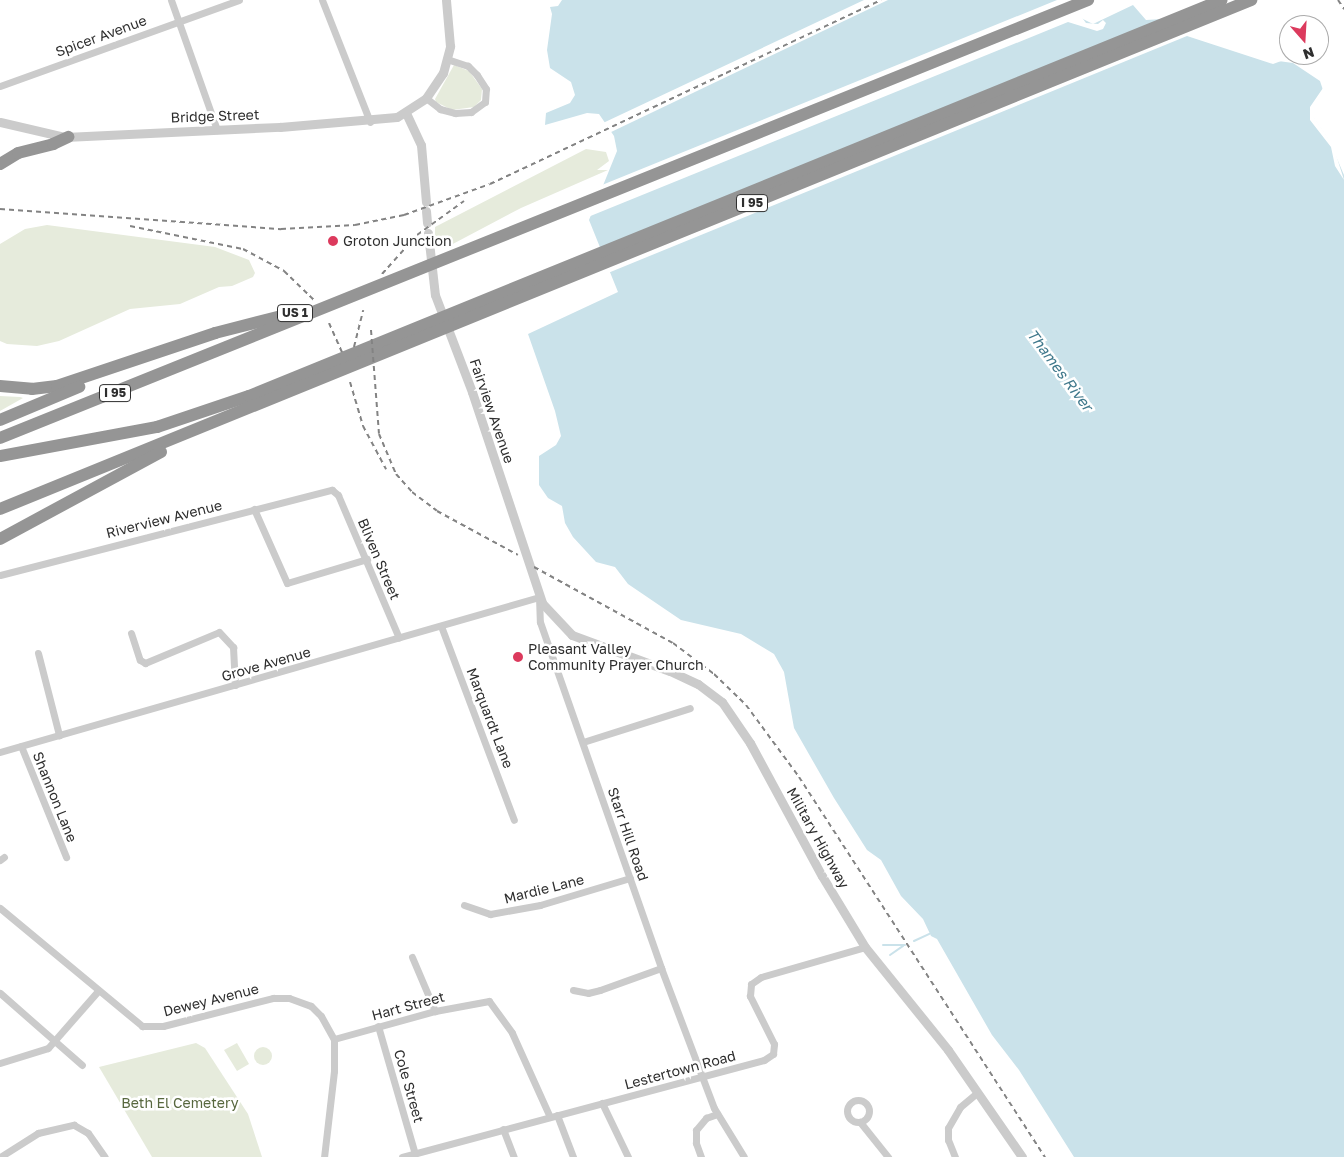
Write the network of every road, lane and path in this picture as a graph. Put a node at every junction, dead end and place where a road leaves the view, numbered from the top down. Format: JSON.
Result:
{"nodes":[{"id":1,"x":171,"y":0,"type":"edge"},
{"id":2,"x":238,"y":0,"type":"edge"},
{"id":3,"x":322,"y":0,"type":"edge"},
{"id":4,"x":446,"y":0,"type":"edge"},
{"id":5,"x":1088,"y":0,"type":"edge"},
{"id":6,"x":1222,"y":0,"type":"edge"},
{"id":7,"x":1251,"y":0,"type":"edge"},
{"id":8,"x":178,"y":21,"type":"junction"},
{"id":9,"x":447,"y":58,"type":"junction"},
{"id":10,"x":0,"y":86,"type":"edge"},
{"id":11,"x":426,"y":98,"type":"junction"},
{"id":12,"x":406,"y":113,"type":"junction"},
{"id":13,"x":0,"y":122,"type":"edge"},
{"id":14,"x":370,"y":122,"type":"junction"},
{"id":15,"x":217,"y":130,"type":"junction"},
{"id":16,"x":68,"y":137,"type":"junction"},
{"id":17,"x":0,"y":164,"type":"edge"},
{"id":18,"x":366,"y":294,"type":"junction"},
{"id":19,"x":176,"y":347,"type":"junction"},
{"id":20,"x":0,"y":386,"type":"edge"},
{"id":21,"x":252,"y":401,"type":"junction"},
{"id":22,"x":0,"y":420,"type":"edge"},
{"id":23,"x":190,"y":431,"type":"junction"},
{"id":24,"x":0,"y":438,"type":"edge"},
{"id":25,"x":0,"y":456,"type":"edge"},
{"id":26,"x":334,"y":491,"type":"joint"},
{"id":27,"x":0,"y":509,"type":"edge"},
{"id":28,"x":254,"y":509,"type":"junction"},
{"id":29,"x":0,"y":539,"type":"edge"},
{"id":30,"x":367,"y":559,"type":"junction"},
{"id":31,"x":0,"y":575,"type":"edge"},
{"id":32,"x":539,"y":597,"type":"junction"},
{"id":33,"x":442,"y":626,"type":"junction"},
{"id":34,"x":131,"y":634,"type":"dead end"},
{"id":35,"x":400,"y":638,"type":"junction"},
{"id":36,"x":38,"y":653,"type":"dead end"},
{"id":37,"x":236,"y":686,"type":"junction"},
{"id":38,"x":690,"y":708,"type":"dead end"},
{"id":39,"x":59,"y":736,"type":"junction"},
{"id":40,"x":583,"y":742,"type":"junction"},
{"id":41,"x":21,"y":746,"type":"junction"},
{"id":42,"x":0,"y":752,"type":"edge"},
{"id":43,"x":514,"y":820,"type":"dead end"},
{"id":44,"x":66,"y":857,"type":"dead end"},
{"id":45,"x":630,"y":878,"type":"junction"},
{"id":46,"x":464,"y":905,"type":"dead end"},
{"id":47,"x":0,"y":908,"type":"edge"},
{"id":48,"x":865,"y":947,"type":"junction"},
{"id":49,"x":412,"y":957,"type":"dead end"},
{"id":50,"x":661,"y":968,"type":"junction"},
{"id":51,"x":573,"y":990,"type":"dead end"},
{"id":52,"x":97,"y":992,"type":"junction"},
{"id":53,"x":0,"y":993,"type":"edge"},
{"id":54,"x":435,"y":1011,"type":"junction"},
{"id":55,"x":378,"y":1026,"type":"junction"},
{"id":56,"x":334,"y":1039,"type":"junction"},
{"id":57,"x":55,"y":1041,"type":"junction"},
{"id":58,"x":0,"y":1063,"type":"edge"},
{"id":59,"x":82,"y":1065,"type":"dead end"},
{"id":60,"x":702,"y":1076,"type":"junction"},
{"id":61,"x":978,"y":1092,"type":"junction"},
{"id":62,"x":602,"y":1103,"type":"junction"},
{"id":63,"x":717,"y":1114,"type":"junction"},
{"id":64,"x":553,"y":1116,"type":"junction"},
{"id":65,"x":860,"y":1122,"type":"dead end"},
{"id":66,"x":503,"y":1129,"type":"junction"},
{"id":67,"x":415,"y":1154,"type":"junction"},
{"id":68,"x":0,"y":1157,"type":"edge"},
{"id":69,"x":105,"y":1157,"type":"edge"},
{"id":70,"x":324,"y":1157,"type":"edge"},
{"id":71,"x":402,"y":1157,"type":"edge"},
{"id":72,"x":514,"y":1157,"type":"edge"},
{"id":73,"x":573,"y":1157,"type":"edge"},
{"id":74,"x":628,"y":1157,"type":"edge"},
{"id":75,"x":701,"y":1157,"type":"edge"},
{"id":76,"x":744,"y":1157,"type":"edge"},
{"id":77,"x":888,"y":1157,"type":"edge"},
{"id":78,"x":955,"y":1157,"type":"edge"},
{"id":79,"x":1022,"y":1157,"type":"edge"}],
"edges":[{"from":1,"to":8,"type":"street"},
{"from":2,"to":8,"type":"street","name":"Spicer Avenue"},
{"from":3,"to":14,"type":"street"},
{"from":4,"to":9,"type":"street"},
{"from":5,"to":18,"type":"highway","number":"I 95"},
{"from":6,"to":21,"type":"highway"},
{"from":7,"to":21,"type":"highway","number":"I 95"},
{"from":8,"to":10,"type":"street","name":"Spicer Avenue"},
{"from":8,"to":15,"type":"street"},
{"from":9,"to":11,"type":"street","name":"Bridge Street"},
{"from":9,"to":11,"type":"street"},
{"from":11,"to":12,"type":"street","name":"Bridge Street"},
{"from":12,"to":14,"type":"street","name":"Bridge Street"},
{"from":12,"to":32,"type":"street","name":"Fairview Avenue"},
{"from":13,"to":16,"type":"street","name":"Bridge Street"},
{"from":14,"to":15,"type":"street","name":"Bridge Street"},
{"from":15,"to":16,"type":"street","name":"Bridge Street"},
{"from":16,"to":17,"type":"highway"},
{"from":18,"to":19,"type":"highway","number":"US 1"},
{"from":18,"to":24,"type":"highway","number":"I 95"},
{"from":19,"to":20,"type":"highway"},
{"from":19,"to":22,"type":"highway","number":"US 1"},
{"from":21,"to":23,"type":"highway","number":"I 95"},
{"from":21,"to":25,"type":"highway"},
{"from":23,"to":27,"type":"highway","number":"I 95"},
{"from":23,"to":29,"type":"highway"},
{"from":26,"to":28,"type":"street","name":"Riverview Avenue"},
{"from":26,"to":30,"type":"street","name":"Bliven Street"},
{"from":28,"to":30,"type":"street"},
{"from":28,"to":31,"type":"street","name":"Riverview Avenue"},
{"from":30,"to":35,"type":"street","name":"Bliven Street"},
{"from":32,"to":33,"type":"street","name":"Grove Avenue"},
{"from":32,"to":40,"type":"street","name":"Starr Hill Road"},
{"from":32,"to":48,"type":"street","name":"Military Highway"},
{"from":33,"to":35,"type":"street","name":"Grove Avenue"},
{"from":33,"to":43,"type":"street","name":"Marquardt Lane"},
{"from":34,"to":37,"type":"street"},
{"from":35,"to":37,"type":"street","name":"Grove Avenue"},
{"from":36,"to":39,"type":"street"},
{"from":37,"to":39,"type":"street","name":"Grove Avenue"},
{"from":38,"to":40,"type":"street"},
{"from":39,"to":41,"type":"street","name":"Grove Avenue"},
{"from":40,"to":45,"type":"street","name":"Starr Hill Road"},
{"from":41,"to":42,"type":"street","name":"Grove Avenue"},
{"from":41,"to":44,"type":"street","name":"Shannon Lane"},
{"from":45,"to":46,"type":"street","name":"Mardie Lane"},
{"from":45,"to":50,"type":"street","name":"Starr Hill Road"},
{"from":47,"to":52,"type":"street","name":"Dewey Avenue"},
{"from":48,"to":60,"type":"street","name":"Lestertown Road"},
{"from":48,"to":61,"type":"street","name":"Military Highway"},
{"from":49,"to":54,"type":"street"},
{"from":50,"to":51,"type":"street"},
{"from":50,"to":60,"type":"street","name":"Starr Hill Road"},
{"from":52,"to":56,"type":"street","name":"Dewey Avenue"},
{"from":52,"to":57,"type":"street"},
{"from":53,"to":57,"type":"street"},
{"from":54,"to":55,"type":"street","name":"Hart Street"},
{"from":54,"to":64,"type":"street","name":"Hart Street"},
{"from":55,"to":56,"type":"street","name":"Hart Street"},
{"from":55,"to":67,"type":"street","name":"Cole Street"},
{"from":56,"to":70,"type":"street","name":"Dewey Avenue"},
{"from":57,"to":58,"type":"street"},
{"from":57,"to":59,"type":"street"},
{"from":60,"to":62,"type":"street","name":"Lestertown Road"},
{"from":60,"to":63,"type":"street","name":"Starr Hill Road"},
{"from":61,"to":78,"type":"street"},
{"from":61,"to":79,"type":"street","name":"Military Highway"},
{"from":62,"to":64,"type":"street","name":"Lestertown Road"},
{"from":62,"to":74,"type":"street"},
{"from":63,"to":75,"type":"street"},
{"from":63,"to":76,"type":"street","name":"Starr Hill Road"},
{"from":64,"to":66,"type":"street","name":"Lestertown Road"},
{"from":64,"to":73,"type":"street"},
{"from":65,"to":77,"type":"street"},
{"from":66,"to":67,"type":"street","name":"Lestertown Road"},
{"from":66,"to":72,"type":"street"},
{"from":67,"to":71,"type":"street","name":"Lestertown Road"},
{"from":68,"to":69,"type":"street"}]}
